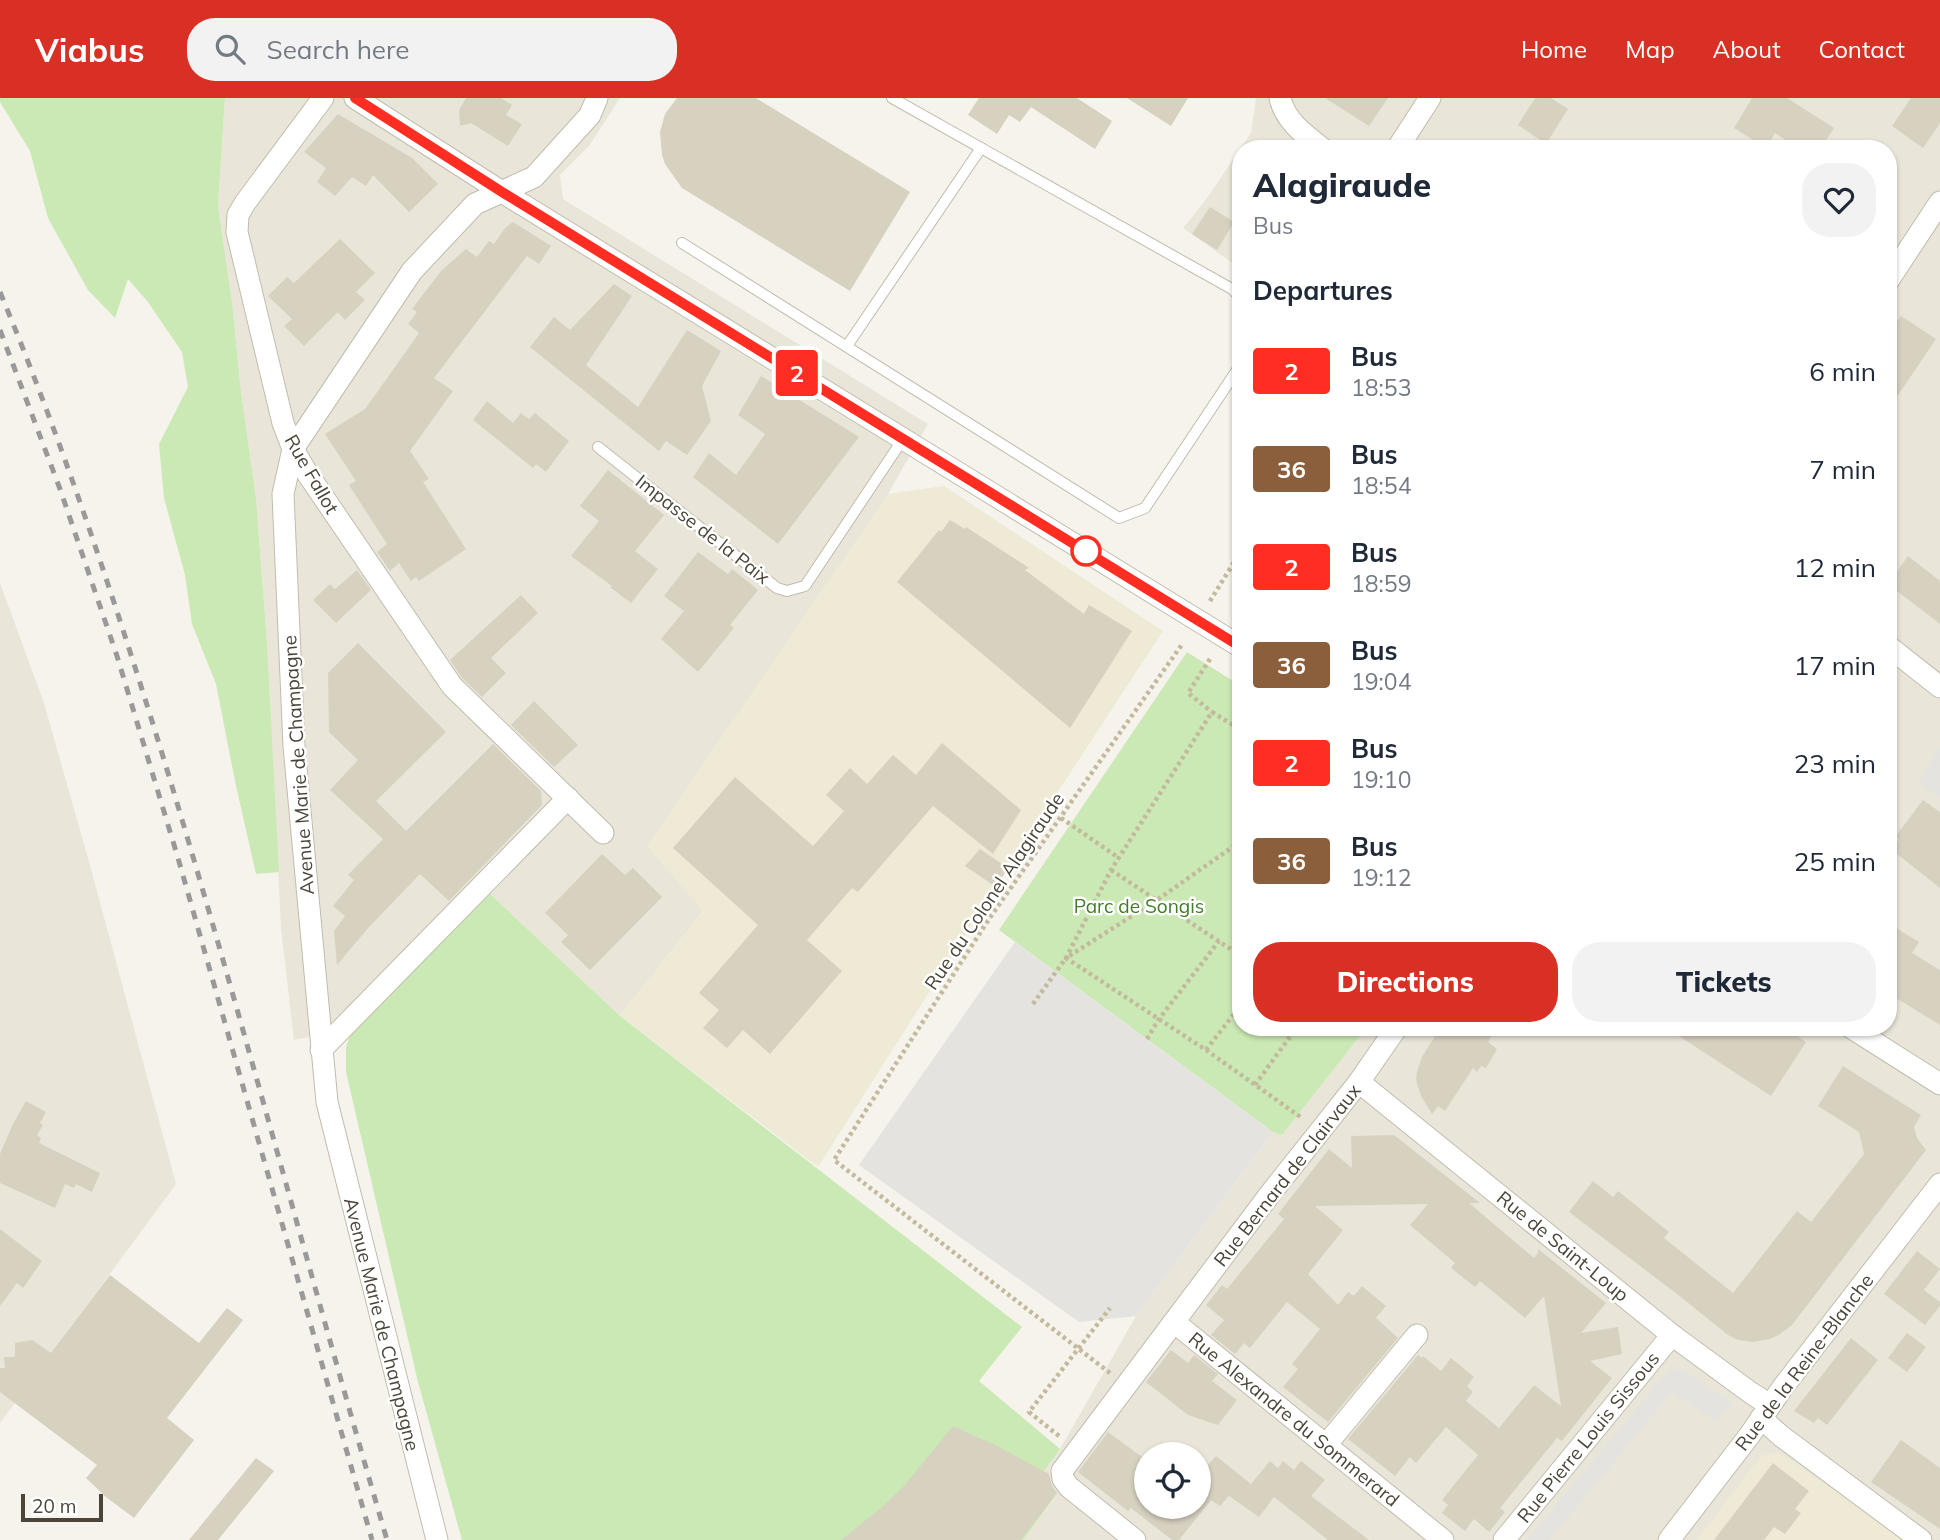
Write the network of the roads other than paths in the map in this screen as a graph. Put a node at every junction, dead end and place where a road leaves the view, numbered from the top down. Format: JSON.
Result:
{"nodes":[{"id":1,"x":323,"y":98,"type":"edge"},
{"id":2,"x":355,"y":98,"type":"edge"},
{"id":3,"x":597,"y":98,"type":"edge"},
{"id":4,"x":892,"y":98,"type":"edge"},
{"id":5,"x":1280,"y":98,"type":"edge"},
{"id":6,"x":1430,"y":98,"type":"edge"},
{"id":7,"x":1312,"y":140,"type":"edge"},
{"id":8,"x":1402,"y":140,"type":"edge"},
{"id":9,"x":981,"y":148,"type":"junction"},
{"id":10,"x":502,"y":192,"type":"junction"},
{"id":11,"x":1940,"y":202,"type":"edge"},
{"id":12,"x":682,"y":243,"type":"dead end"},
{"id":13,"x":1897,"y":267,"type":"edge"},
{"id":14,"x":1232,"y":289,"type":"edge"},
{"id":15,"x":847,"y":346,"type":"junction"},
{"id":16,"x":1232,"y":378,"type":"edge"},
{"id":17,"x":903,"y":439,"type":"junction"},
{"id":18,"x":598,"y":447,"type":"dead end"},
{"id":19,"x":293,"y":449,"type":"junction"},
{"id":20,"x":1232,"y":641,"type":"edge"},
{"id":21,"x":1897,"y":653,"type":"edge"},
{"id":22,"x":1940,"y":687,"type":"edge"},
{"id":23,"x":568,"y":798,"type":"junction"},
{"id":24,"x":603,"y":834,"type":"dead end"},
{"id":25,"x":1391,"y":1036,"type":"edge"},
{"id":26,"x":1864,"y":1036,"type":"edge"},
{"id":27,"x":321,"y":1050,"type":"junction"},
{"id":28,"x":1359,"y":1082,"type":"junction"},
{"id":29,"x":1940,"y":1084,"type":"edge"},
{"id":30,"x":1940,"y":1184,"type":"edge"},
{"id":31,"x":1174,"y":1321,"type":"junction"},
{"id":32,"x":1417,"y":1335,"type":"dead end"},
{"id":33,"x":1672,"y":1335,"type":"junction"},
{"id":34,"x":1765,"y":1412,"type":"junction"},
{"id":35,"x":1326,"y":1445,"type":"junction"},
{"id":36,"x":437,"y":1540,"type":"edge"},
{"id":37,"x":1135,"y":1540,"type":"edge"},
{"id":38,"x":1443,"y":1540,"type":"edge"},
{"id":39,"x":1504,"y":1540,"type":"edge"},
{"id":40,"x":1668,"y":1540,"type":"edge"},
{"id":41,"x":1921,"y":1540,"type":"edge"}],
"edges":[{"from":1,"to":19,"type":"street","name":"Rue Fallot"},
{"from":2,"to":10,"type":"street"},
{"from":3,"to":10,"type":"street","name":"Avenue Marie de Champagne"},
{"from":4,"to":9,"type":"lane"},
{"from":5,"to":7,"type":"street"},
{"from":6,"to":8,"type":"street"},
{"from":9,"to":14,"type":"lane"},
{"from":9,"to":15,"type":"lane"},
{"from":10,"to":17,"type":"street"},
{"from":10,"to":19,"type":"street","name":"Avenue Marie de Champagne"},
{"from":11,"to":13,"type":"street"},
{"from":12,"to":15,"type":"lane"},
{"from":15,"to":16,"type":"lane"},
{"from":17,"to":18,"type":"lane","name":"Impasse de la Paix"},
{"from":17,"to":20,"type":"street"},
{"from":19,"to":23,"type":"street","name":"Rue Fallot"},
{"from":19,"to":27,"type":"street","name":"Avenue Marie de Champagne"},
{"from":21,"to":22,"type":"street"},
{"from":23,"to":24,"type":"street","name":"Rue Fallot"},
{"from":23,"to":27,"type":"street"},
{"from":25,"to":28,"type":"street","name":"Rue Bernard de Clairvaux"},
{"from":26,"to":29,"type":"street"},
{"from":27,"to":36,"type":"street","name":"Avenue Marie de Champagne"},
{"from":28,"to":31,"type":"street","name":"Rue Bernard de Clairvaux"},
{"from":28,"to":33,"type":"street","name":"Rue de Saint-Loup"},
{"from":30,"to":34,"type":"street","name":"Rue de la Reine-Blanche"},
{"from":31,"to":35,"type":"street","name":"Rue Alexandre du Sommerard"},
{"from":31,"to":37,"type":"street","name":"Rue Alexandre du Sommerard"},
{"from":32,"to":35,"type":"street"},
{"from":33,"to":34,"type":"street","name":"Rue de Saint-Loup"},
{"from":33,"to":39,"type":"street","name":"Rue Pierre Louis Sissous"},
{"from":34,"to":40,"type":"street","name":"Rue de la Reine-Blanche"},
{"from":34,"to":41,"type":"street","name":"Rue de Saint-Loup"},
{"from":35,"to":38,"type":"street","name":"Rue Alexandre du Sommerard"}]}
